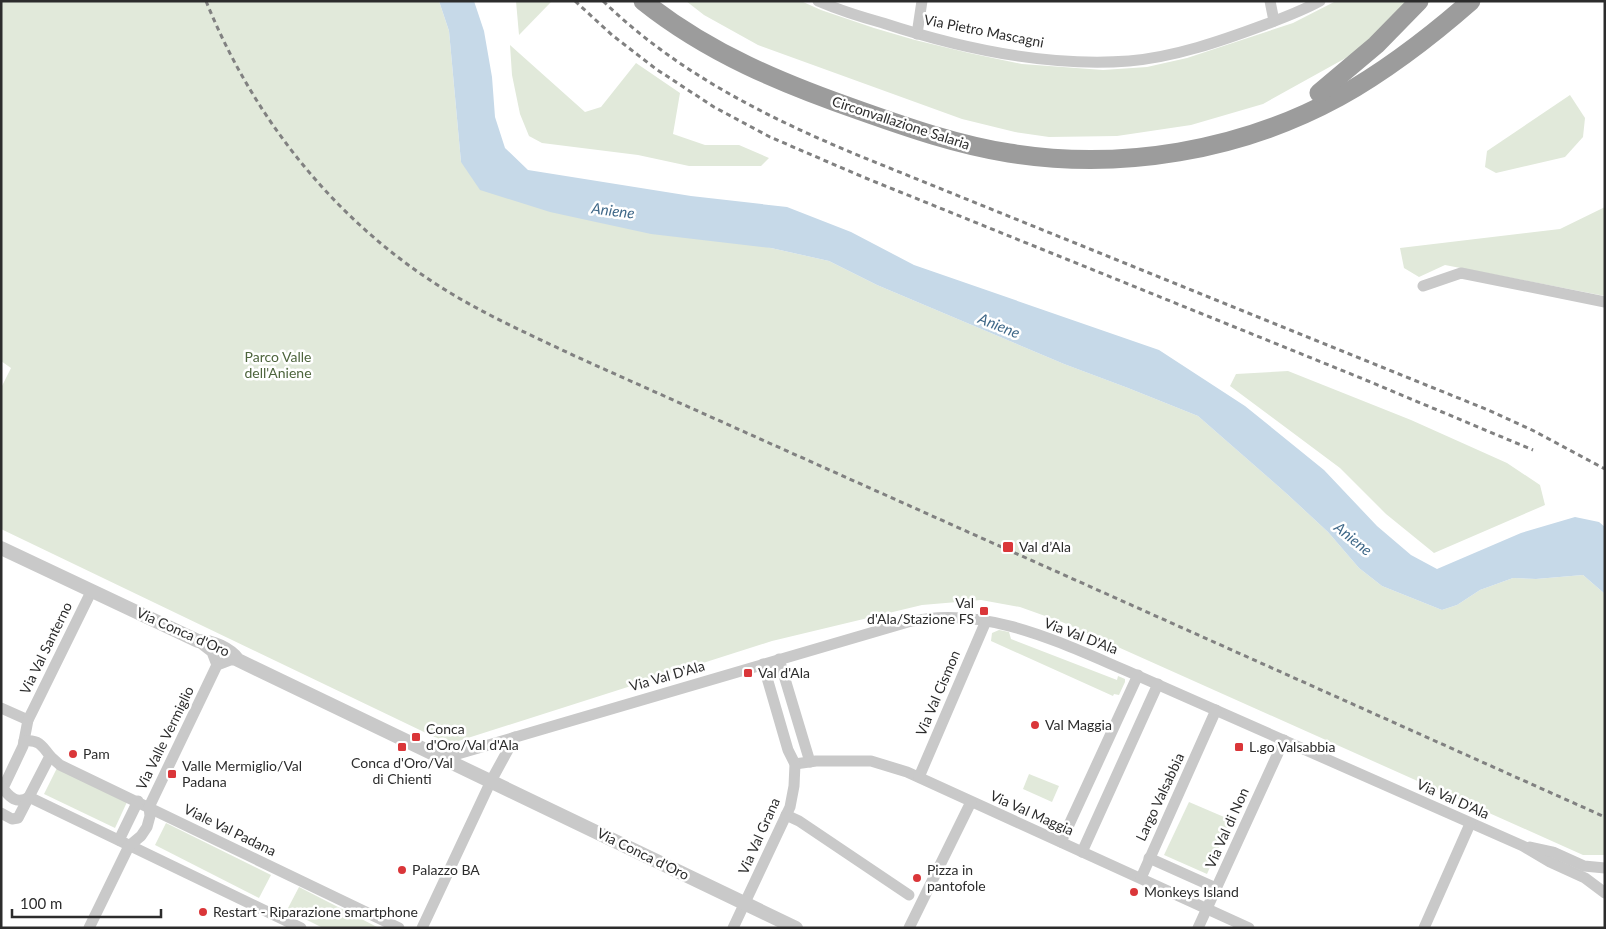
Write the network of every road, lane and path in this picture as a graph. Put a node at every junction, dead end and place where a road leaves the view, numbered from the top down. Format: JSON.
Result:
{"nodes":[{"id":1,"x":643,"y":1,"type":"edge"},
{"id":2,"x":664,"y":1,"type":"edge"},
{"id":3,"x":818,"y":1,"type":"edge"},
{"id":4,"x":922,"y":1,"type":"edge"},
{"id":5,"x":1270,"y":1,"type":"edge"},
{"id":6,"x":1320,"y":1,"type":"edge"},
{"id":7,"x":1419,"y":1,"type":"edge"},
{"id":8,"x":1453,"y":1,"type":"edge"},
{"id":9,"x":1471,"y":1,"type":"edge"},
{"id":10,"x":1274,"y":21,"type":"junction"},
{"id":11,"x":917,"y":34,"type":"junction"},
{"id":12,"x":1319,"y":93,"type":"junction"},
{"id":13,"x":1423,"y":286,"type":"dead end"},
{"id":14,"x":1605,"y":302,"type":"edge"},
{"id":15,"x":1,"y":548,"type":"edge"},
{"id":16,"x":92,"y":590,"type":"junction"},
{"id":17,"x":986,"y":622,"type":"junction"},
{"id":18,"x":198,"y":641,"type":"junction"},
{"id":19,"x":779,"y":659,"type":"junction"},
{"id":20,"x":238,"y":660,"type":"junction"},
{"id":21,"x":762,"y":664,"type":"junction"},
{"id":22,"x":217,"y":665,"type":"junction"},
{"id":23,"x":1138,"y":675,"type":"junction"},
{"id":24,"x":1158,"y":684,"type":"junction"},
{"id":25,"x":1,"y":708,"type":"edge"},
{"id":26,"x":1216,"y":710,"type":"junction"},
{"id":27,"x":28,"y":720,"type":"junction"},
{"id":28,"x":515,"y":737,"type":"junction"},
{"id":29,"x":1284,"y":740,"type":"junction"},
{"id":30,"x":24,"y":741,"type":"junction"},
{"id":31,"x":50,"y":756,"type":"junction"},
{"id":32,"x":444,"y":758,"type":"junction"},
{"id":33,"x":810,"y":762,"type":"junction"},
{"id":34,"x":795,"y":764,"type":"junction"},
{"id":35,"x":919,"y":777,"type":"junction"},
{"id":36,"x":491,"y":781,"type":"junction"},
{"id":37,"x":2,"y":787,"type":"edge"},
{"id":38,"x":29,"y":797,"type":"junction"},
{"id":39,"x":138,"y":801,"type":"junction"},
{"id":40,"x":971,"y":802,"type":"junction"},
{"id":41,"x":149,"y":806,"type":"junction"},
{"id":42,"x":1,"y":813,"type":"edge"},
{"id":43,"x":786,"y":815,"type":"junction"},
{"id":44,"x":1470,"y":824,"type":"junction"},
{"id":45,"x":119,"y":840,"type":"junction"},
{"id":46,"x":1062,"y":842,"type":"junction"},
{"id":47,"x":130,"y":846,"type":"junction"},
{"id":48,"x":1523,"y":846,"type":"junction"},
{"id":49,"x":1082,"y":852,"type":"junction"},
{"id":50,"x":1149,"y":858,"type":"junction"},
{"id":51,"x":1604,"y":867,"type":"edge"},
{"id":52,"x":1140,"y":878,"type":"junction"},
{"id":53,"x":1216,"y":888,"type":"junction"},
{"id":54,"x":1605,"y":893,"type":"edge"},
{"id":55,"x":909,"y":895,"type":"dead end"},
{"id":56,"x":745,"y":903,"type":"junction"},
{"id":57,"x":1207,"y":909,"type":"junction"},
{"id":58,"x":89,"y":928,"type":"edge"},
{"id":59,"x":301,"y":928,"type":"edge"},
{"id":60,"x":399,"y":928,"type":"edge"},
{"id":61,"x":422,"y":928,"type":"edge"},
{"id":62,"x":733,"y":928,"type":"edge"},
{"id":63,"x":796,"y":928,"type":"edge"},
{"id":64,"x":909,"y":928,"type":"edge"},
{"id":65,"x":1198,"y":928,"type":"edge"},
{"id":66,"x":1249,"y":928,"type":"edge"},
{"id":67,"x":1424,"y":928,"type":"edge"}],
"edges":[{"from":1,"to":9,"type":"highway","name":"Circonvallazione Salaria"},
{"from":2,"to":12,"type":"highway","name":"Circonvallazione Salaria"},
{"from":3,"to":11,"type":"street","name":"Via Pietro Mascagni"},
{"from":4,"to":11,"type":"street"},
{"from":5,"to":10,"type":"street"},
{"from":6,"to":10,"type":"street","name":"Via Pietro Mascagni"},
{"from":7,"to":12,"type":"highway"},
{"from":8,"to":12,"type":"highway","name":"Circonvallazione Salaria"},
{"from":10,"to":11,"type":"street","name":"Via Pietro Mascagni"},
{"from":13,"to":14,"type":"street"},
{"from":15,"to":16,"type":"street","name":"Via Conca d'Oro"},
{"from":16,"to":18,"type":"street","name":"Via Conca d'Oro"},
{"from":16,"to":27,"type":"street","name":"Via Val Santerno"},
{"from":17,"to":19,"type":"street","name":"Via Val D'Ala"},
{"from":17,"to":23,"type":"street","name":"Via Val D'Ala"},
{"from":17,"to":35,"type":"street","name":"Via Val Cismon"},
{"from":18,"to":20,"type":"street","name":"Via Conca d'Oro"},
{"from":18,"to":22,"type":"street"},
{"from":19,"to":21,"type":"street","name":"Via Val D'Ala"},
{"from":19,"to":33,"type":"street"},
{"from":20,"to":22,"type":"street"},
{"from":20,"to":32,"type":"street","name":"Via Conca d'Oro"},
{"from":21,"to":28,"type":"street","name":"Via Val D'Ala"},
{"from":21,"to":34,"type":"street","name":"Via Val Grana"},
{"from":22,"to":41,"type":"street","name":"Via Valle Vermiglio"},
{"from":23,"to":24,"type":"street","name":"Via Val D'Ala"},
{"from":23,"to":46,"type":"street"},
{"from":24,"to":26,"type":"street","name":"Via Val D'Ala"},
{"from":24,"to":49,"type":"street"},
{"from":25,"to":27,"type":"street"},
{"from":26,"to":29,"type":"street","name":"Via Val D'Ala"},
{"from":26,"to":50,"type":"street","name":"Largo Valsabbia"},
{"from":27,"to":30,"type":"street","name":"Via Val Santerno"},
{"from":28,"to":32,"type":"street","name":"Via Val D'Ala"},
{"from":28,"to":36,"type":"street"},
{"from":29,"to":44,"type":"street","name":"Via Val D'Ala"},
{"from":29,"to":53,"type":"street","name":"Via Val di Non"},
{"from":30,"to":31,"type":"street","name":"Viale Val Padana"},
{"from":30,"to":37,"type":"street","name":"Via Val Santerno"},
{"from":31,"to":38,"type":"street"},
{"from":31,"to":39,"type":"street","name":"Viale Val Padana"},
{"from":32,"to":36,"type":"street","name":"Via Conca d'Oro"},
{"from":33,"to":34,"type":"street","name":"Via Val Maggia"},
{"from":33,"to":35,"type":"street","name":"Via Val Maggia"},
{"from":34,"to":43,"type":"street","name":"Via Val Grana"},
{"from":35,"to":40,"type":"street","name":"Via Val Maggia"},
{"from":36,"to":56,"type":"street","name":"Via Conca d'Oro"},
{"from":36,"to":61,"type":"street"},
{"from":37,"to":38,"type":"street"},
{"from":38,"to":42,"type":"street"},
{"from":38,"to":45,"type":"street"},
{"from":39,"to":41,"type":"street","name":"Viale Val Padana"},
{"from":39,"to":45,"type":"street","name":"Via Valle Vermiglio"},
{"from":40,"to":46,"type":"street","name":"Via Val Maggia"},
{"from":40,"to":64,"type":"street"},
{"from":41,"to":47,"type":"street","name":"Via Valle Vermiglio"},
{"from":41,"to":60,"type":"street","name":"Viale Val Padana"},
{"from":43,"to":55,"type":"street"},
{"from":43,"to":56,"type":"street","name":"Via Val Grana"},
{"from":44,"to":48,"type":"street","name":"Via Val D'Ala"},
{"from":44,"to":67,"type":"street"},
{"from":45,"to":47,"type":"street"},
{"from":46,"to":49,"type":"street","name":"Via Val Maggia"},
{"from":47,"to":58,"type":"street","name":"Via Valle Vermiglio"},
{"from":47,"to":59,"type":"street"},
{"from":48,"to":51,"type":"street"},
{"from":48,"to":54,"type":"street","name":"Via Val D'Ala"},
{"from":49,"to":52,"type":"street","name":"Via Val Maggia"},
{"from":50,"to":52,"type":"street","name":"Largo Valsabbia"},
{"from":50,"to":53,"type":"street"},
{"from":52,"to":57,"type":"street","name":"Via Val Maggia"},
{"from":53,"to":57,"type":"street","name":"Via Val di Non"},
{"from":56,"to":62,"type":"street","name":"Via Val Grana"},
{"from":56,"to":63,"type":"street","name":"Via Conca d'Oro"},
{"from":57,"to":65,"type":"street","name":"Via Val di Non"},
{"from":57,"to":66,"type":"street","name":"Via Val Maggia"}]}
